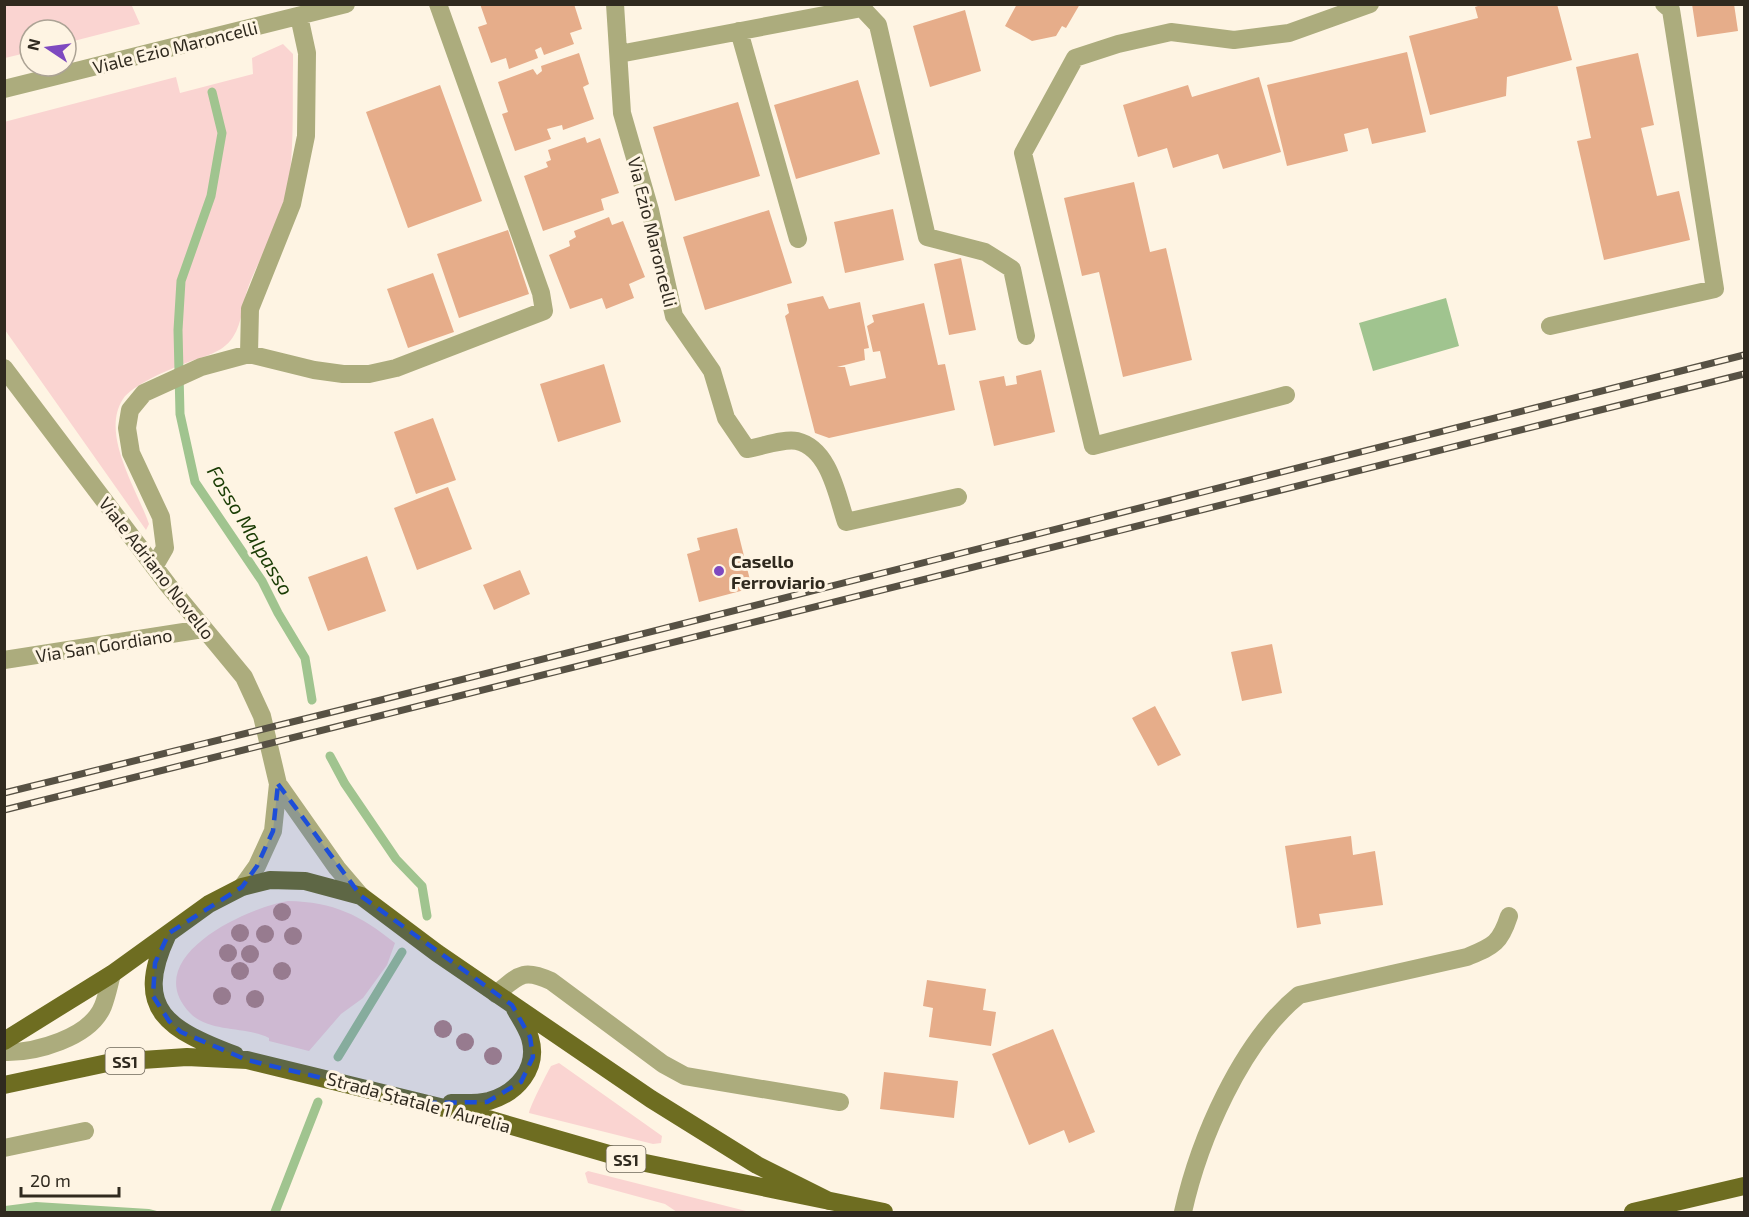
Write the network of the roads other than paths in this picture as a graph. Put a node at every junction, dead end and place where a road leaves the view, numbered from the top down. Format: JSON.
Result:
{"nodes":[{"id":1,"x":346,"y":4,"type":"edge"},
{"id":2,"x":438,"y":4,"type":"edge"},
{"id":3,"x":615,"y":4,"type":"edge"},
{"id":4,"x":1370,"y":4,"type":"edge"},
{"id":5,"x":1664,"y":4,"type":"edge"},
{"id":6,"x":298,"y":16,"type":"junction"},
{"id":7,"x":739,"y":31,"type":"junction"},
{"id":8,"x":619,"y":54,"type":"junction"},
{"id":9,"x":4,"y":89,"type":"edge"},
{"id":10,"x":798,"y":239,"type":"dead end"},
{"id":11,"x":1550,"y":326,"type":"dead end"},
{"id":12,"x":1026,"y":336,"type":"dead end"},
{"id":13,"x":249,"y":354,"type":"junction"},
{"id":14,"x":4,"y":368,"type":"edge"},
{"id":15,"x":1286,"y":395,"type":"dead end"},
{"id":16,"x":958,"y":496,"type":"dead end"},
{"id":17,"x":154,"y":567,"type":"junction"},
{"id":18,"x":203,"y":629,"type":"junction"},
{"id":19,"x":4,"y":660,"type":"edge"},
{"id":20,"x":278,"y":784,"type":"junction"},
{"id":21,"x":242,"y":887,"type":"junction"},
{"id":22,"x":361,"y":896,"type":"junction"},
{"id":23,"x":1509,"y":916,"type":"dead end"},
{"id":24,"x":169,"y":933,"type":"junction"},
{"id":25,"x":112,"y":974,"type":"junction"},
{"id":26,"x":496,"y":994,"type":"junction"},
{"id":27,"x":512,"y":1005,"type":"junction"},
{"id":28,"x":4,"y":1041,"type":"edge"},
{"id":29,"x":4,"y":1052,"type":"edge"},
{"id":30,"x":256,"y":1061,"type":"junction"},
{"id":31,"x":4,"y":1085,"type":"edge"},
{"id":32,"x":840,"y":1102,"type":"dead end"},
{"id":33,"x":426,"y":1103,"type":"junction"},
{"id":34,"x":85,"y":1131,"type":"dead end"},
{"id":35,"x":4,"y":1148,"type":"edge"},
{"id":36,"x":1744,"y":1186,"type":"edge"},
{"id":37,"x":829,"y":1202,"type":"junction"},
{"id":38,"x":884,"y":1212,"type":"edge"},
{"id":39,"x":1183,"y":1212,"type":"edge"},
{"id":40,"x":1632,"y":1212,"type":"edge"}],
"edges":[{"from":1,"to":6,"type":"street","name":"Viale Ezio Maroncelli"},
{"from":2,"to":13,"type":"street"},
{"from":3,"to":8,"type":"street","name":"Via Ezio Maroncelli"},
{"from":4,"to":15,"type":"street"},
{"from":5,"to":11,"type":"street"},
{"from":6,"to":9,"type":"street","name":"Viale Ezio Maroncelli"},
{"from":6,"to":13,"type":"street"},
{"from":7,"to":8,"type":"street"},
{"from":7,"to":10,"type":"street"},
{"from":7,"to":12,"type":"street"},
{"from":8,"to":16,"type":"street","name":"Via Ezio Maroncelli"},
{"from":13,"to":17,"type":"street"},
{"from":14,"to":17,"type":"street","name":"Viale Adriano Novello"},
{"from":17,"to":18,"type":"street","name":"Viale Adriano Novello"},
{"from":18,"to":19,"type":"street","name":"Via San Gordiano"},
{"from":18,"to":20,"type":"street","name":"Viale Adriano Novello"},
{"from":20,"to":21,"type":"street","name":"Viale Adriano Novello"},
{"from":20,"to":22,"type":"street","name":"Viale Adriano Novello"},
{"from":21,"to":22,"type":"main road","name":"Strada Statale 1 Aurelia","number":"SS1"},
{"from":21,"to":24,"type":"main road","name":"Strada Statale 1 Aurelia","number":"SS1"},
{"from":22,"to":26,"type":"main road","name":"Strada Statale 1 Aurelia","number":"SS1"},
{"from":23,"to":39,"type":"street"},
{"from":24,"to":25,"type":"main road","name":"Strada Statale 1 Aurelia"},
{"from":24,"to":30,"type":"main road"},
{"from":25,"to":28,"type":"main road"},
{"from":25,"to":29,"type":"street"},
{"from":26,"to":27,"type":"main road","name":"Strada Statale 1 Aurelia","number":"SS1"},
{"from":26,"to":32,"type":"street"},
{"from":27,"to":33,"type":"main road"},
{"from":27,"to":37,"type":"main road","name":"Strada Statale 1 Aurelia","number":"SS1"},
{"from":30,"to":31,"type":"main road","name":"Strada Statale 1 Aurelia","number":"SS1"},
{"from":30,"to":33,"type":"main road","name":"Strada Statale 1 Aurelia","number":"SS1"},
{"from":33,"to":37,"type":"main road","name":"Strada Statale 1 Aurelia","number":"SS1"},
{"from":34,"to":35,"type":"street"},
{"from":36,"to":40,"type":"main road"},
{"from":37,"to":38,"type":"main road","name":"Strada Statale 1 Aurelia","number":"SS1"}]}
